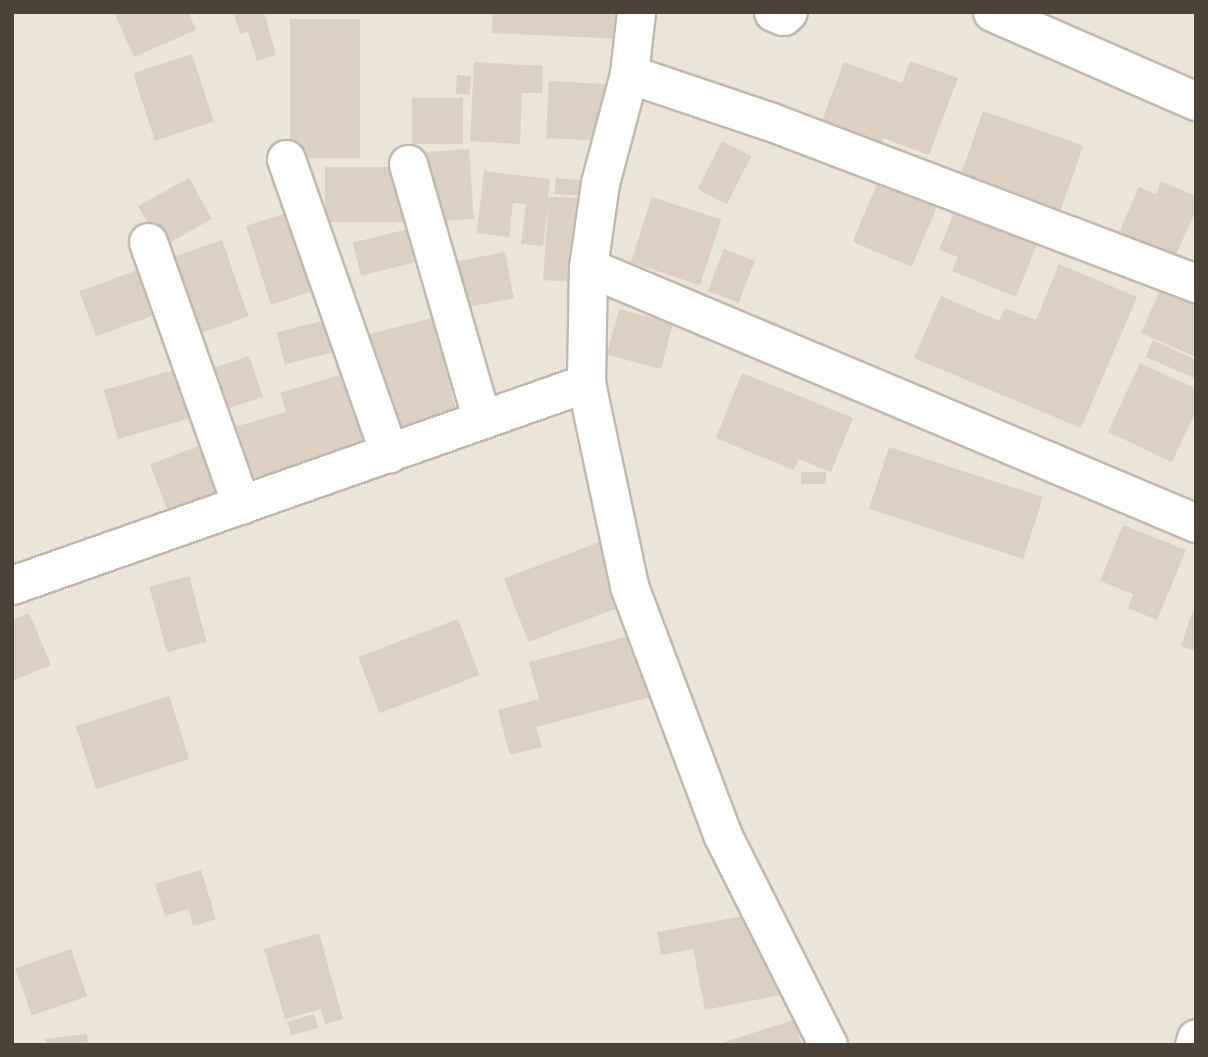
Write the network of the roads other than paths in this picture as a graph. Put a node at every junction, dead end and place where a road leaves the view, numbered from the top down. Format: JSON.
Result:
{"nodes":[{"id":1,"x":636,"y":12,"type":"edge"},
{"id":2,"x":773,"y":12,"type":"edge"},
{"id":3,"x":788,"y":12,"type":"edge"},
{"id":4,"x":992,"y":12,"type":"edge"},
{"id":5,"x":629,"y":74,"type":"junction"},
{"id":6,"x":1196,"y":101,"type":"edge"},
{"id":7,"x":286,"y":159,"type":"dead end"},
{"id":8,"x":408,"y":164,"type":"dead end"},
{"id":9,"x":148,"y":242,"type":"dead end"},
{"id":10,"x":588,"y":267,"type":"junction"},
{"id":11,"x":1196,"y":283,"type":"edge"},
{"id":12,"x":586,"y":383,"type":"junction"},
{"id":13,"x":482,"y":420,"type":"junction"},
{"id":14,"x":389,"y":453,"type":"junction"},
{"id":15,"x":240,"y":505,"type":"junction"},
{"id":16,"x":1196,"y":523,"type":"edge"},
{"id":17,"x":12,"y":585,"type":"edge"},
{"id":18,"x":1196,"y":1038,"type":"edge"},
{"id":19,"x":828,"y":1045,"type":"edge"},
{"id":20,"x":1194,"y":1045,"type":"edge"}],
"edges":[{"from":1,"to":5,"type":"street"},
{"from":2,"to":3,"type":"street"},
{"from":4,"to":6,"type":"street"},
{"from":5,"to":10,"type":"street"},
{"from":5,"to":11,"type":"street"},
{"from":7,"to":14,"type":"street"},
{"from":8,"to":13,"type":"street"},
{"from":9,"to":15,"type":"street"},
{"from":10,"to":12,"type":"street"},
{"from":10,"to":16,"type":"street"},
{"from":12,"to":13,"type":"street"},
{"from":12,"to":19,"type":"street"},
{"from":13,"to":14,"type":"street"},
{"from":14,"to":15,"type":"street"},
{"from":15,"to":17,"type":"street"},
{"from":18,"to":20,"type":"street"}]}
